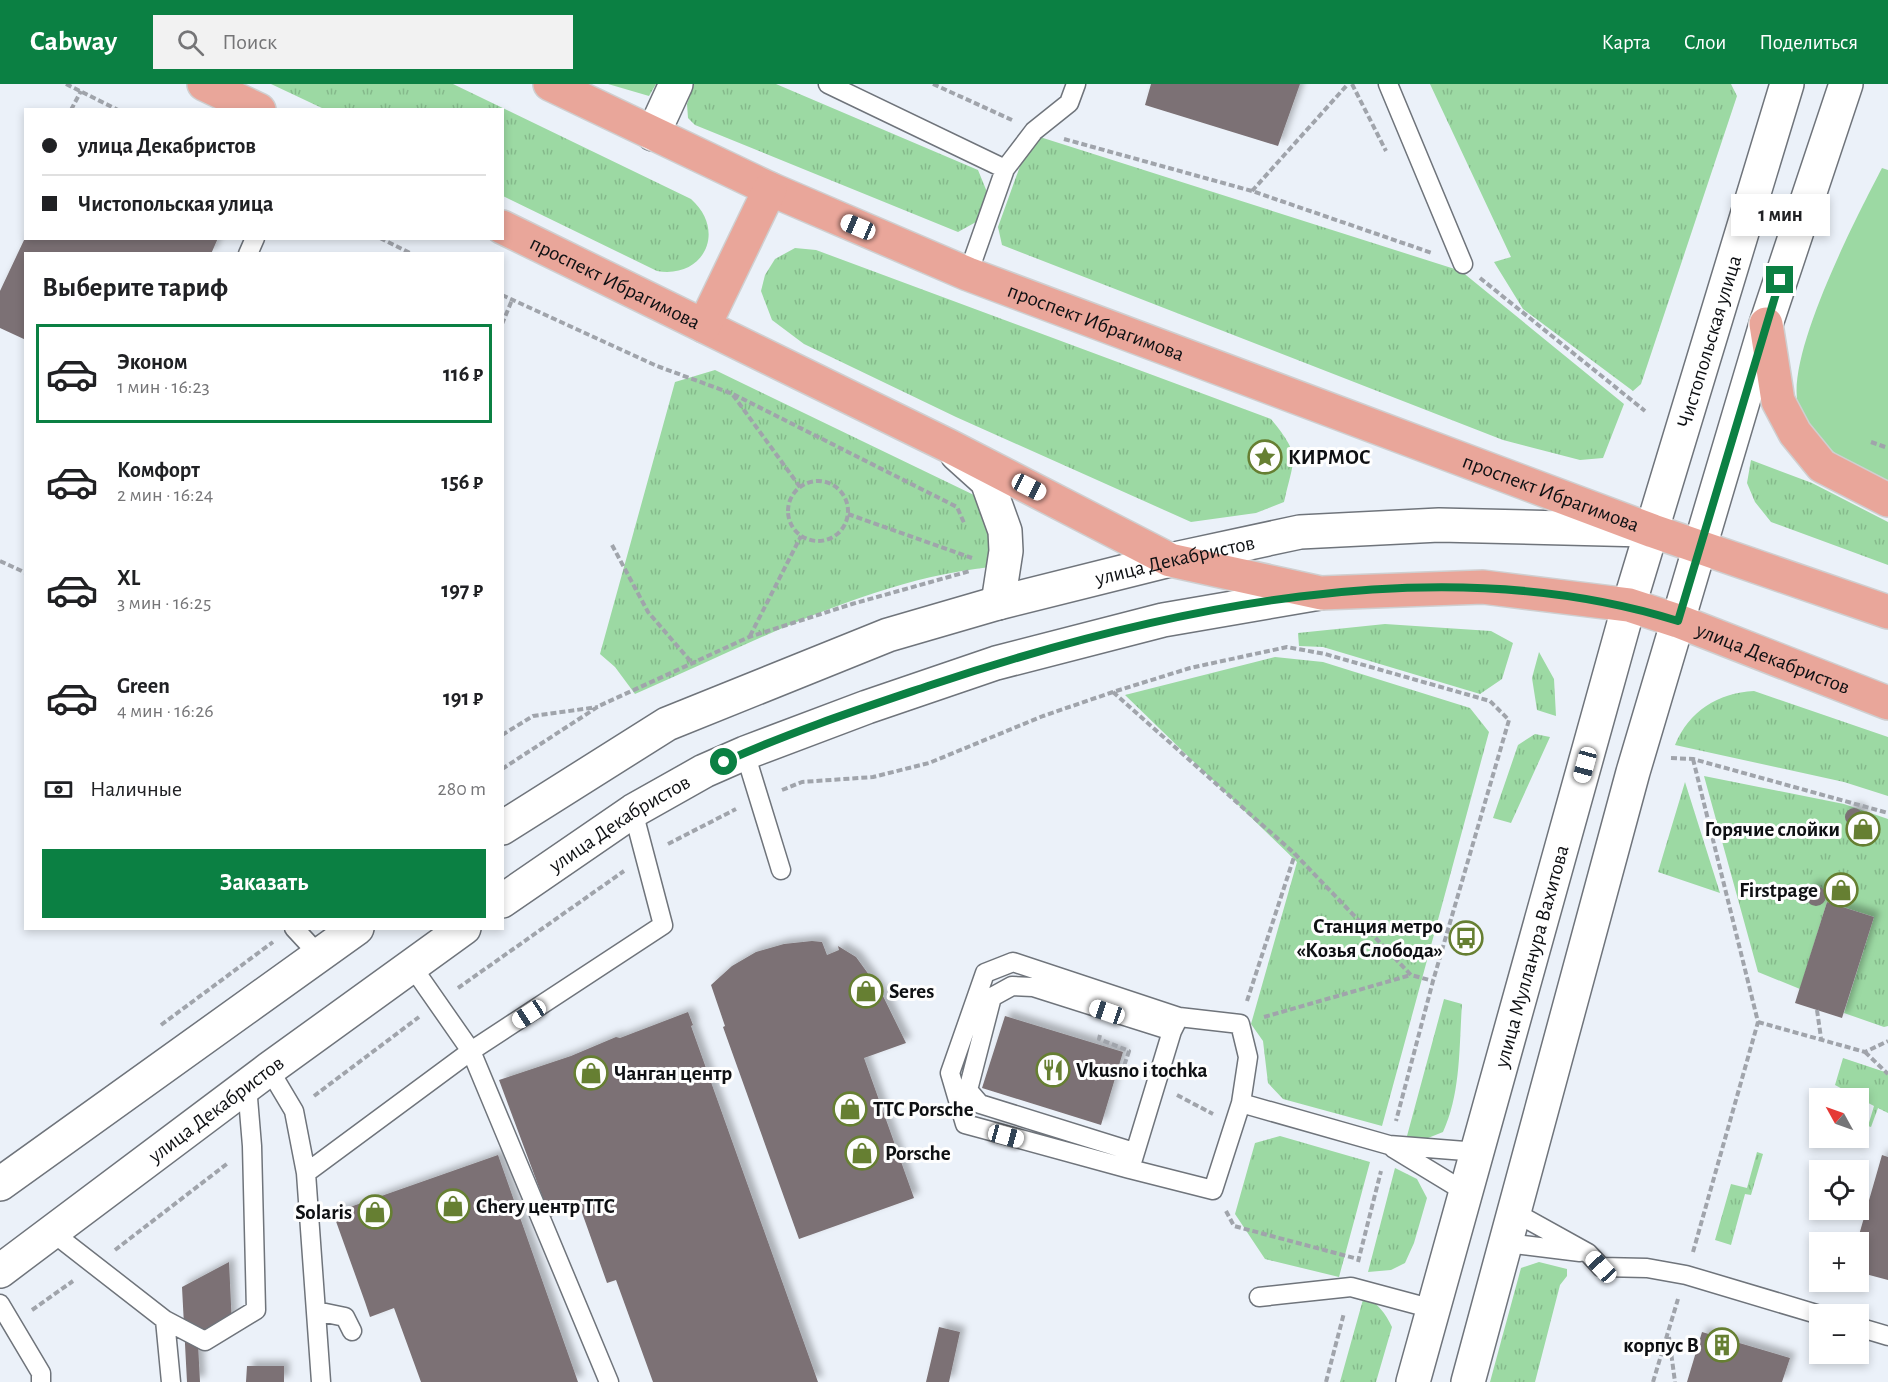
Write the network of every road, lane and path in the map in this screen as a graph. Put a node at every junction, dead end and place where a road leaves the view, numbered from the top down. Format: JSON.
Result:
{"nodes":[{"id":1,"x":66,"y":84,"type":"edge"},
{"id":2,"x":204,"y":84,"type":"edge"},
{"id":3,"x":550,"y":84,"type":"edge"},
{"id":4,"x":676,"y":84,"type":"edge"},
{"id":5,"x":828,"y":84,"type":"edge"},
{"id":6,"x":933,"y":84,"type":"edge"},
{"id":7,"x":1076,"y":84,"type":"edge"},
{"id":8,"x":1348,"y":84,"type":"edge"},
{"id":9,"x":1388,"y":84,"type":"edge"},
{"id":10,"x":1787,"y":84,"type":"edge"},
{"id":11,"x":1846,"y":84,"type":"edge"},
{"id":12,"x":81,"y":91,"type":"junction"},
{"id":13,"x":72,"y":108,"type":"edge"},
{"id":14,"x":114,"y":108,"type":"edge"},
{"id":15,"x":255,"y":108,"type":"edge"},
{"id":16,"x":1034,"y":130,"type":"junction"},
{"id":17,"x":653,"y":134,"type":"junction"},
{"id":18,"x":1005,"y":168,"type":"junction"},
{"id":19,"x":770,"y":189,"type":"junction"},
{"id":20,"x":1252,"y":191,"type":"junction"},
{"id":21,"x":504,"y":228,"type":"edge"},
{"id":22,"x":384,"y":240,"type":"edge"},
{"id":23,"x":408,"y":252,"type":"edge"},
{"id":24,"x":1463,"y":264,"type":"junction"},
{"id":25,"x":968,"y":274,"type":"junction"},
{"id":26,"x":504,"y":297,"type":"edge"},
{"id":27,"x":512,"y":300,"type":"junction"},
{"id":28,"x":504,"y":319,"type":"edge"},
{"id":29,"x":1766,"y":324,"type":"junction"},
{"id":30,"x":704,"y":326,"type":"junction"},
{"id":31,"x":733,"y":394,"type":"junction"},
{"id":32,"x":1645,"y":411,"type":"dead end"},
{"id":33,"x":1871,"y":442,"type":"dead end"},
{"id":34,"x":949,"y":446,"type":"junction"},
{"id":35,"x":1888,"y":448,"type":"edge"},
{"id":36,"x":800,"y":487,"type":"junction"},
{"id":37,"x":1888,"y":500,"type":"edge"},
{"id":38,"x":848,"y":514,"type":"junction"},
{"id":39,"x":1653,"y":531,"type":"junction"},
{"id":40,"x":970,"y":534,"type":"dead end"},
{"id":41,"x":801,"y":536,"type":"junction"},
{"id":42,"x":612,"y":545,"type":"dead end"},
{"id":43,"x":1702,"y":547,"type":"junction"},
{"id":44,"x":1170,"y":560,"type":"junction"},
{"id":45,"x":0,"y":561,"type":"edge"},
{"id":46,"x":982,"y":562,"type":"dead end"},
{"id":47,"x":974,"y":568,"type":"dead end"},
{"id":48,"x":24,"y":572,"type":"edge"},
{"id":49,"x":1321,"y":592,"type":"junction"},
{"id":50,"x":998,"y":603,"type":"junction"},
{"id":51,"x":1629,"y":605,"type":"junction"},
{"id":52,"x":1888,"y":612,"type":"edge"},
{"id":53,"x":1678,"y":621,"type":"junction"},
{"id":54,"x":749,"y":637,"type":"junction"},
{"id":55,"x":692,"y":663,"type":"junction"},
{"id":56,"x":1113,"y":692,"type":"junction"},
{"id":57,"x":1888,"y":703,"type":"edge"},
{"id":58,"x":599,"y":706,"type":"junction"},
{"id":59,"x":504,"y":734,"type":"edge"},
{"id":60,"x":745,"y":753,"type":"junction"},
{"id":61,"x":1671,"y":757,"type":"dead end"},
{"id":62,"x":1693,"y":759,"type":"junction"},
{"id":63,"x":504,"y":768,"type":"edge"},
{"id":64,"x":759,"y":800,"type":"junction"},
{"id":65,"x":633,"y":811,"type":"junction"},
{"id":66,"x":1888,"y":813,"type":"edge"},
{"id":67,"x":504,"y":827,"type":"edge"},
{"id":68,"x":1295,"y":854,"type":"junction"},
{"id":69,"x":644,"y":856,"type":"junction"},
{"id":70,"x":781,"y":870,"type":"dead end"},
{"id":71,"x":504,"y":900,"type":"edge"},
{"id":72,"x":296,"y":930,"type":"edge"},
{"id":73,"x":354,"y":930,"type":"edge"},
{"id":74,"x":461,"y":930,"type":"edge"},
{"id":75,"x":319,"y":955,"type":"junction"},
{"id":76,"x":411,"y":965,"type":"junction"},
{"id":77,"x":1411,"y":975,"type":"junction"},
{"id":78,"x":1433,"y":981,"type":"junction"},
{"id":79,"x":436,"y":1004,"type":"junction"},
{"id":80,"x":1817,"y":1010,"type":"dead end"},
{"id":81,"x":1758,"y":1022,"type":"junction"},
{"id":82,"x":1175,"y":1024,"type":"junction"},
{"id":83,"x":1240,"y":1024,"type":"junction"},
{"id":84,"x":1821,"y":1038,"type":"junction"},
{"id":85,"x":1888,"y":1041,"type":"edge"},
{"id":86,"x":471,"y":1051,"type":"junction"},
{"id":87,"x":1865,"y":1052,"type":"junction"},
{"id":88,"x":1888,"y":1074,"type":"edge"},
{"id":89,"x":258,"y":1077,"type":"junction"},
{"id":90,"x":1240,"y":1103,"type":"junction"},
{"id":91,"x":294,"y":1111,"type":"junction"},
{"id":92,"x":1389,"y":1145,"type":"junction"},
{"id":93,"x":252,"y":1146,"type":"junction"},
{"id":94,"x":1478,"y":1152,"type":"junction"},
{"id":95,"x":1132,"y":1161,"type":"junction"},
{"id":96,"x":306,"y":1173,"type":"junction"},
{"id":97,"x":0,"y":1184,"type":"edge"},
{"id":98,"x":1213,"y":1190,"type":"junction"},
{"id":99,"x":1467,"y":1193,"type":"junction"},
{"id":100,"x":1514,"y":1212,"type":"junction"},
{"id":101,"x":52,"y":1233,"type":"junction"},
{"id":102,"x":1506,"y":1243,"type":"junction"},
{"id":103,"x":1588,"y":1253,"type":"junction"},
{"id":104,"x":1358,"y":1259,"type":"junction"},
{"id":105,"x":94,"y":1266,"type":"junction"},
{"id":106,"x":0,"y":1271,"type":"edge"},
{"id":107,"x":1686,"y":1275,"type":"junction"},
{"id":108,"x":1351,"y":1287,"type":"junction"},
{"id":109,"x":1259,"y":1297,"type":"dead end"},
{"id":110,"x":0,"y":1304,"type":"edge"},
{"id":111,"x":1433,"y":1309,"type":"junction"},
{"id":112,"x":316,"y":1311,"type":"junction"},
{"id":113,"x":1809,"y":1313,"type":"edge"},
{"id":114,"x":165,"y":1320,"type":"junction"},
{"id":115,"x":12,"y":1325,"type":"junction"},
{"id":116,"x":1869,"y":1330,"type":"edge"},
{"id":117,"x":352,"y":1331,"type":"dead end"},
{"id":118,"x":1668,"y":1333,"type":"junction"},
{"id":119,"x":1888,"y":1336,"type":"edge"},
{"id":120,"x":41,"y":1382,"type":"edge"},
{"id":121,"x":171,"y":1382,"type":"edge"},
{"id":122,"x":321,"y":1382,"type":"edge"},
{"id":123,"x":609,"y":1382,"type":"edge"},
{"id":124,"x":1326,"y":1382,"type":"edge"},
{"id":125,"x":1413,"y":1382,"type":"edge"},
{"id":126,"x":1468,"y":1382,"type":"edge"},
{"id":127,"x":1653,"y":1382,"type":"edge"},
{"id":128,"x":1675,"y":1382,"type":"edge"}],
"edges":[{"from":1,"to":12,"type":"path"},
{"from":2,"to":15,"type":"main road"},
{"from":3,"to":17,"type":"main road","name":"проспект Ибрагимова"},
{"from":4,"to":17,"type":"main road"},
{"from":5,"to":18,"type":"lane"},
{"from":6,"to":16,"type":"path"},
{"from":7,"to":16,"type":"lane"},
{"from":8,"to":20,"type":"path"},
{"from":9,"to":24,"type":"lane"},
{"from":10,"to":39,"type":"main road","name":"Чистопольская улица"},
{"from":11,"to":29,"type":"main road"},
{"from":12,"to":13,"type":"path"},
{"from":12,"to":14,"type":"path"},
{"from":16,"to":18,"type":"lane"},
{"from":16,"to":20,"type":"path"},
{"from":17,"to":19,"type":"main road","name":"проспект Ибрагимова"},
{"from":18,"to":25,"type":"lane"},
{"from":19,"to":25,"type":"main road","name":"проспект Ибрагимова"},
{"from":19,"to":30,"type":"main road"},
{"from":20,"to":24,"type":"path"},
{"from":21,"to":30,"type":"main road","name":"проспект Ибрагимова"},
{"from":22,"to":23,"type":"path"},
{"from":24,"to":32,"type":"path"},
{"from":25,"to":39,"type":"main road","name":"проспект Ибрагимова"},
{"from":26,"to":27,"type":"path"},
{"from":27,"to":28,"type":"path"},
{"from":27,"to":31,"type":"path"},
{"from":29,"to":37,"type":"main road"},
{"from":29,"to":43,"type":"main road"},
{"from":30,"to":34,"type":"main road","name":"проспект Ибрагимова"},
{"from":31,"to":36,"type":"path"},
{"from":31,"to":40,"type":"path"},
{"from":33,"to":35,"type":"path"},
{"from":34,"to":44,"type":"main road","name":"проспект Ибрагимова"},
{"from":34,"to":50,"type":"main road"},
{"from":36,"to":38,"type":"path"},
{"from":36,"to":41,"type":"path"},
{"from":38,"to":41,"type":"path"},
{"from":38,"to":46,"type":"path"},
{"from":39,"to":43,"type":"main road","name":"улица Декабристов"},
{"from":39,"to":44,"type":"main road","name":"улица Декабристов"},
{"from":39,"to":51,"type":"main road","name":"улица Мулланура Вахитова"},
{"from":41,"to":54,"type":"path"},
{"from":42,"to":55,"type":"path"},
{"from":43,"to":52,"type":"main road","name":"улица Декабристов"},
{"from":43,"to":53,"type":"main road"},
{"from":44,"to":49,"type":"main road","name":"проспект Ибрагимова"},
{"from":44,"to":50,"type":"main road","name":"улица Декабристов"},
{"from":45,"to":48,"type":"path"},
{"from":47,"to":54,"type":"path"},
{"from":49,"to":51,"type":"main road","name":"улица Декабристов"},
{"from":49,"to":60,"type":"main road","name":"улица Декабристов"},
{"from":50,"to":67,"type":"main road","name":"улица Декабристов"},
{"from":51,"to":53,"type":"main road","name":"улица Декабристов"},
{"from":51,"to":94,"type":"main road","name":"улица Мулланура Вахитова"},
{"from":53,"to":57,"type":"main road","name":"улица Декабристов"},
{"from":53,"to":100,"type":"main road"},
{"from":54,"to":55,"type":"path"},
{"from":55,"to":58,"type":"path"},
{"from":56,"to":64,"type":"path"},
{"from":56,"to":68,"type":"path"},
{"from":56,"to":78,"type":"path"},
{"from":58,"to":59,"type":"path"},
{"from":58,"to":63,"type":"path"},
{"from":60,"to":64,"type":"lane"},
{"from":60,"to":65,"type":"main road","name":"улица Декабристов"},
{"from":61,"to":62,"type":"path"},
{"from":62,"to":66,"type":"path"},
{"from":62,"to":81,"type":"path"},
{"from":64,"to":69,"type":"path"},
{"from":64,"to":70,"type":"lane"},
{"from":65,"to":69,"type":"lane"},
{"from":65,"to":71,"type":"main road","name":"улица Декабристов"},
{"from":68,"to":77,"type":"path"},
{"from":68,"to":83,"type":"path"},
{"from":69,"to":79,"type":"path"},
{"from":69,"to":86,"type":"lane"},
{"from":72,"to":75,"type":"lane"},
{"from":73,"to":75,"type":"main road"},
{"from":74,"to":76,"type":"main road","name":"улица Декабристов"},
{"from":75,"to":97,"type":"main road"},
{"from":76,"to":79,"type":"lane"},
{"from":76,"to":89,"type":"main road","name":"улица Декабристов"},
{"from":77,"to":78,"type":"path"},
{"from":77,"to":83,"type":"path"},
{"from":78,"to":92,"type":"path"},
{"from":79,"to":86,"type":"lane"},
{"from":79,"to":91,"type":"path"},
{"from":80,"to":84,"type":"path"},
{"from":81,"to":84,"type":"path"},
{"from":81,"to":107,"type":"path"},
{"from":82,"to":83,"type":"lane"},
{"from":82,"to":95,"type":"lane"},
{"from":82,"to":95,"type":"lane"},
{"from":82,"to":95,"type":"lane"},
{"from":83,"to":90,"type":"lane"},
{"from":84,"to":87,"type":"path"},
{"from":85,"to":87,"type":"path"},
{"from":86,"to":96,"type":"lane"},
{"from":86,"to":123,"type":"lane"},
{"from":87,"to":88,"type":"path"},
{"from":89,"to":91,"type":"lane"},
{"from":89,"to":93,"type":"lane"},
{"from":89,"to":101,"type":"main road","name":"улица Декабристов"},
{"from":90,"to":92,"type":"lane"},
{"from":90,"to":98,"type":"lane"},
{"from":91,"to":96,"type":"lane"},
{"from":92,"to":94,"type":"lane"},
{"from":92,"to":99,"type":"lane"},
{"from":92,"to":104,"type":"path"},
{"from":93,"to":105,"type":"path"},
{"from":93,"to":114,"type":"lane"},
{"from":94,"to":99,"type":"main road","name":"улица Мулланура Вахитова"},
{"from":95,"to":98,"type":"lane"},
{"from":96,"to":112,"type":"lane"},
{"from":98,"to":104,"type":"path"},
{"from":99,"to":111,"type":"main road","name":"улица Мулланура Вахитова"},
{"from":100,"to":102,"type":"main road"},
{"from":100,"to":103,"type":"lane"},
{"from":101,"to":105,"type":"lane"},
{"from":101,"to":106,"type":"main road","name":"улица Декабристов"},
{"from":102,"to":103,"type":"lane"},
{"from":102,"to":126,"type":"main road"},
{"from":103,"to":107,"type":"lane"},
{"from":104,"to":108,"type":"path"},
{"from":105,"to":114,"type":"lane"},
{"from":105,"to":115,"type":"path"},
{"from":107,"to":113,"type":"lane"},
{"from":107,"to":118,"type":"path"},
{"from":108,"to":109,"type":"lane"},
{"from":108,"to":111,"type":"lane"},
{"from":108,"to":124,"type":"path"},
{"from":110,"to":115,"type":"lane"},
{"from":111,"to":125,"type":"main road","name":"улица Мулланура Вахитова"},
{"from":112,"to":117,"type":"lane"},
{"from":112,"to":122,"type":"lane"},
{"from":114,"to":121,"type":"lane"},
{"from":115,"to":120,"type":"lane"},
{"from":116,"to":119,"type":"lane"},
{"from":118,"to":127,"type":"path"},
{"from":118,"to":128,"type":"path"}]}
